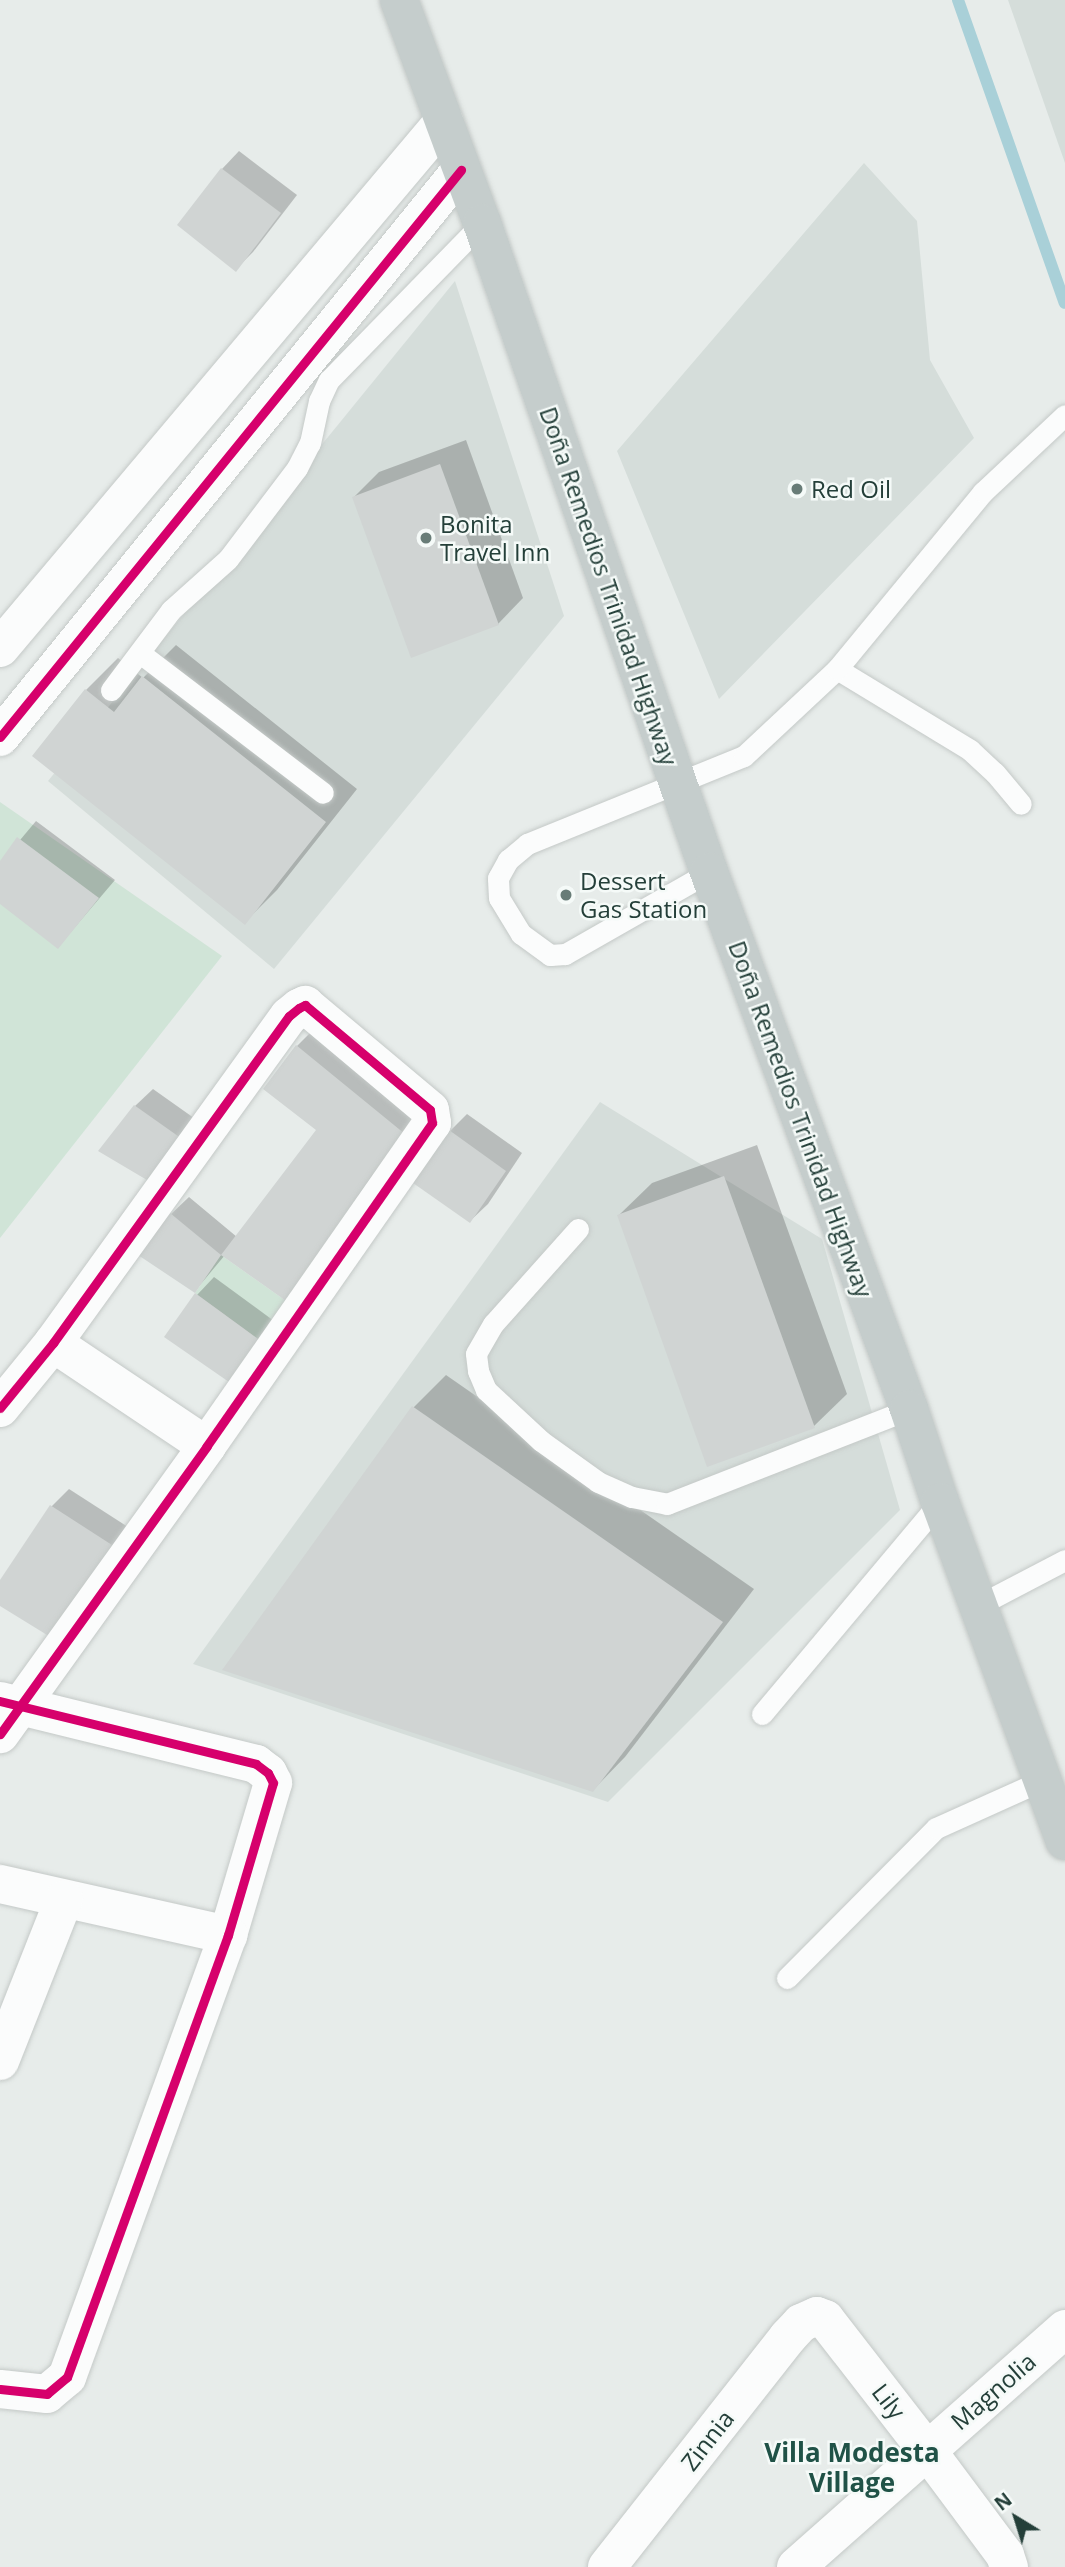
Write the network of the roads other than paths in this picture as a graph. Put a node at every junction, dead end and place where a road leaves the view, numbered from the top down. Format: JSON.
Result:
{"nodes":[{"id":1,"x":399,"y":0,"type":"edge"},
{"id":2,"x":444,"y":121,"type":"junction"},
{"id":3,"x":461,"y":170,"type":"junction"},
{"id":4,"x":482,"y":223,"type":"junction"},
{"id":5,"x":1065,"y":415,"type":"edge"},
{"id":6,"x":0,"y":648,"type":"edge"},
{"id":7,"x":140,"y":653,"type":"junction"},
{"id":8,"x":837,"y":669,"type":"junction"},
{"id":9,"x":111,"y":690,"type":"dead end"},
{"id":10,"x":0,"y":737,"type":"edge"},
{"id":11,"x":679,"y":785,"type":"junction"},
{"id":12,"x":323,"y":793,"type":"dead end"},
{"id":13,"x":1021,"y":804,"type":"dead end"},
{"id":14,"x":709,"y":872,"type":"junction"},
{"id":15,"x":578,"y":1229,"type":"dead end"},
{"id":16,"x":53,"y":1343,"type":"junction"},
{"id":17,"x":0,"y":1408,"type":"edge"},
{"id":18,"x":909,"y":1409,"type":"junction"},
{"id":19,"x":207,"y":1446,"type":"junction"},
{"id":20,"x":940,"y":1502,"type":"junction"},
{"id":21,"x":1065,"y":1560,"type":"edge"},
{"id":22,"x":978,"y":1606,"type":"junction"},
{"id":23,"x":8,"y":1714,"type":"edge"},
{"id":24,"x":762,"y":1714,"type":"dead end"},
{"id":25,"x":1043,"y":1780,"type":"junction"},
{"id":26,"x":1065,"y":1841,"type":"edge"},
{"id":27,"x":0,"y":1884,"type":"edge"},
{"id":28,"x":64,"y":1899,"type":"junction"},
{"id":29,"x":228,"y":1934,"type":"junction"},
{"id":30,"x":787,"y":1978,"type":"dead end"},
{"id":31,"x":0,"y":2061,"type":"edge"},
{"id":32,"x":811,"y":2317,"type":"joint"},
{"id":33,"x":1065,"y":2329,"type":"edge"},
{"id":34,"x":0,"y":2389,"type":"edge"},
{"id":35,"x":926,"y":2449,"type":"junction"},
{"id":36,"x":1009,"y":2566,"type":"edge"},
{"id":37,"x":607,"y":2567,"type":"edge"},
{"id":38,"x":796,"y":2567,"type":"edge"}],
"edges":[{"from":1,"to":2,"type":"highway","name":"Doña Remedios Trinidad Highway"},
{"from":2,"to":3,"type":"highway","name":"Doña Remedios Trinidad Highway"},
{"from":2,"to":6,"type":"street"},
{"from":3,"to":4,"type":"highway","name":"Doña Remedios Trinidad Highway"},
{"from":3,"to":10,"type":"street"},
{"from":4,"to":7,"type":"lane"},
{"from":4,"to":11,"type":"highway","name":"Doña Remedios Trinidad Highway"},
{"from":5,"to":8,"type":"lane"},
{"from":7,"to":9,"type":"lane"},
{"from":7,"to":12,"type":"lane"},
{"from":8,"to":11,"type":"lane"},
{"from":8,"to":13,"type":"lane"},
{"from":11,"to":14,"type":"highway","name":"Doña Remedios Trinidad Highway"},
{"from":11,"to":14,"type":"lane"},
{"from":14,"to":18,"type":"highway","name":"Doña Remedios Trinidad Highway"},
{"from":15,"to":18,"type":"lane"},
{"from":16,"to":17,"type":"street"},
{"from":16,"to":19,"type":"street"},
{"from":16,"to":19,"type":"street"},
{"from":18,"to":20,"type":"highway","name":"Doña Remedios Trinidad Highway"},
{"from":19,"to":23,"type":"street"},
{"from":20,"to":22,"type":"highway","name":"Doña Remedios Trinidad Highway"},
{"from":20,"to":24,"type":"lane"},
{"from":21,"to":22,"type":"lane"},
{"from":22,"to":25,"type":"highway","name":"Doña Remedios Trinidad Highway"},
{"from":23,"to":29,"type":"street"},
{"from":25,"to":26,"type":"highway","name":"Doña Remedios Trinidad Highway"},
{"from":25,"to":30,"type":"lane"},
{"from":27,"to":28,"type":"street"},
{"from":28,"to":29,"type":"street"},
{"from":28,"to":31,"type":"street"},
{"from":29,"to":34,"type":"street"},
{"from":32,"to":35,"type":"street","name":"Lily"},
{"from":32,"to":37,"type":"street","name":"Zinnia"},
{"from":33,"to":35,"type":"street","name":"Magnolia"},
{"from":35,"to":36,"type":"street","name":"Lily"},
{"from":35,"to":38,"type":"street","name":"Magnolia"}]}
